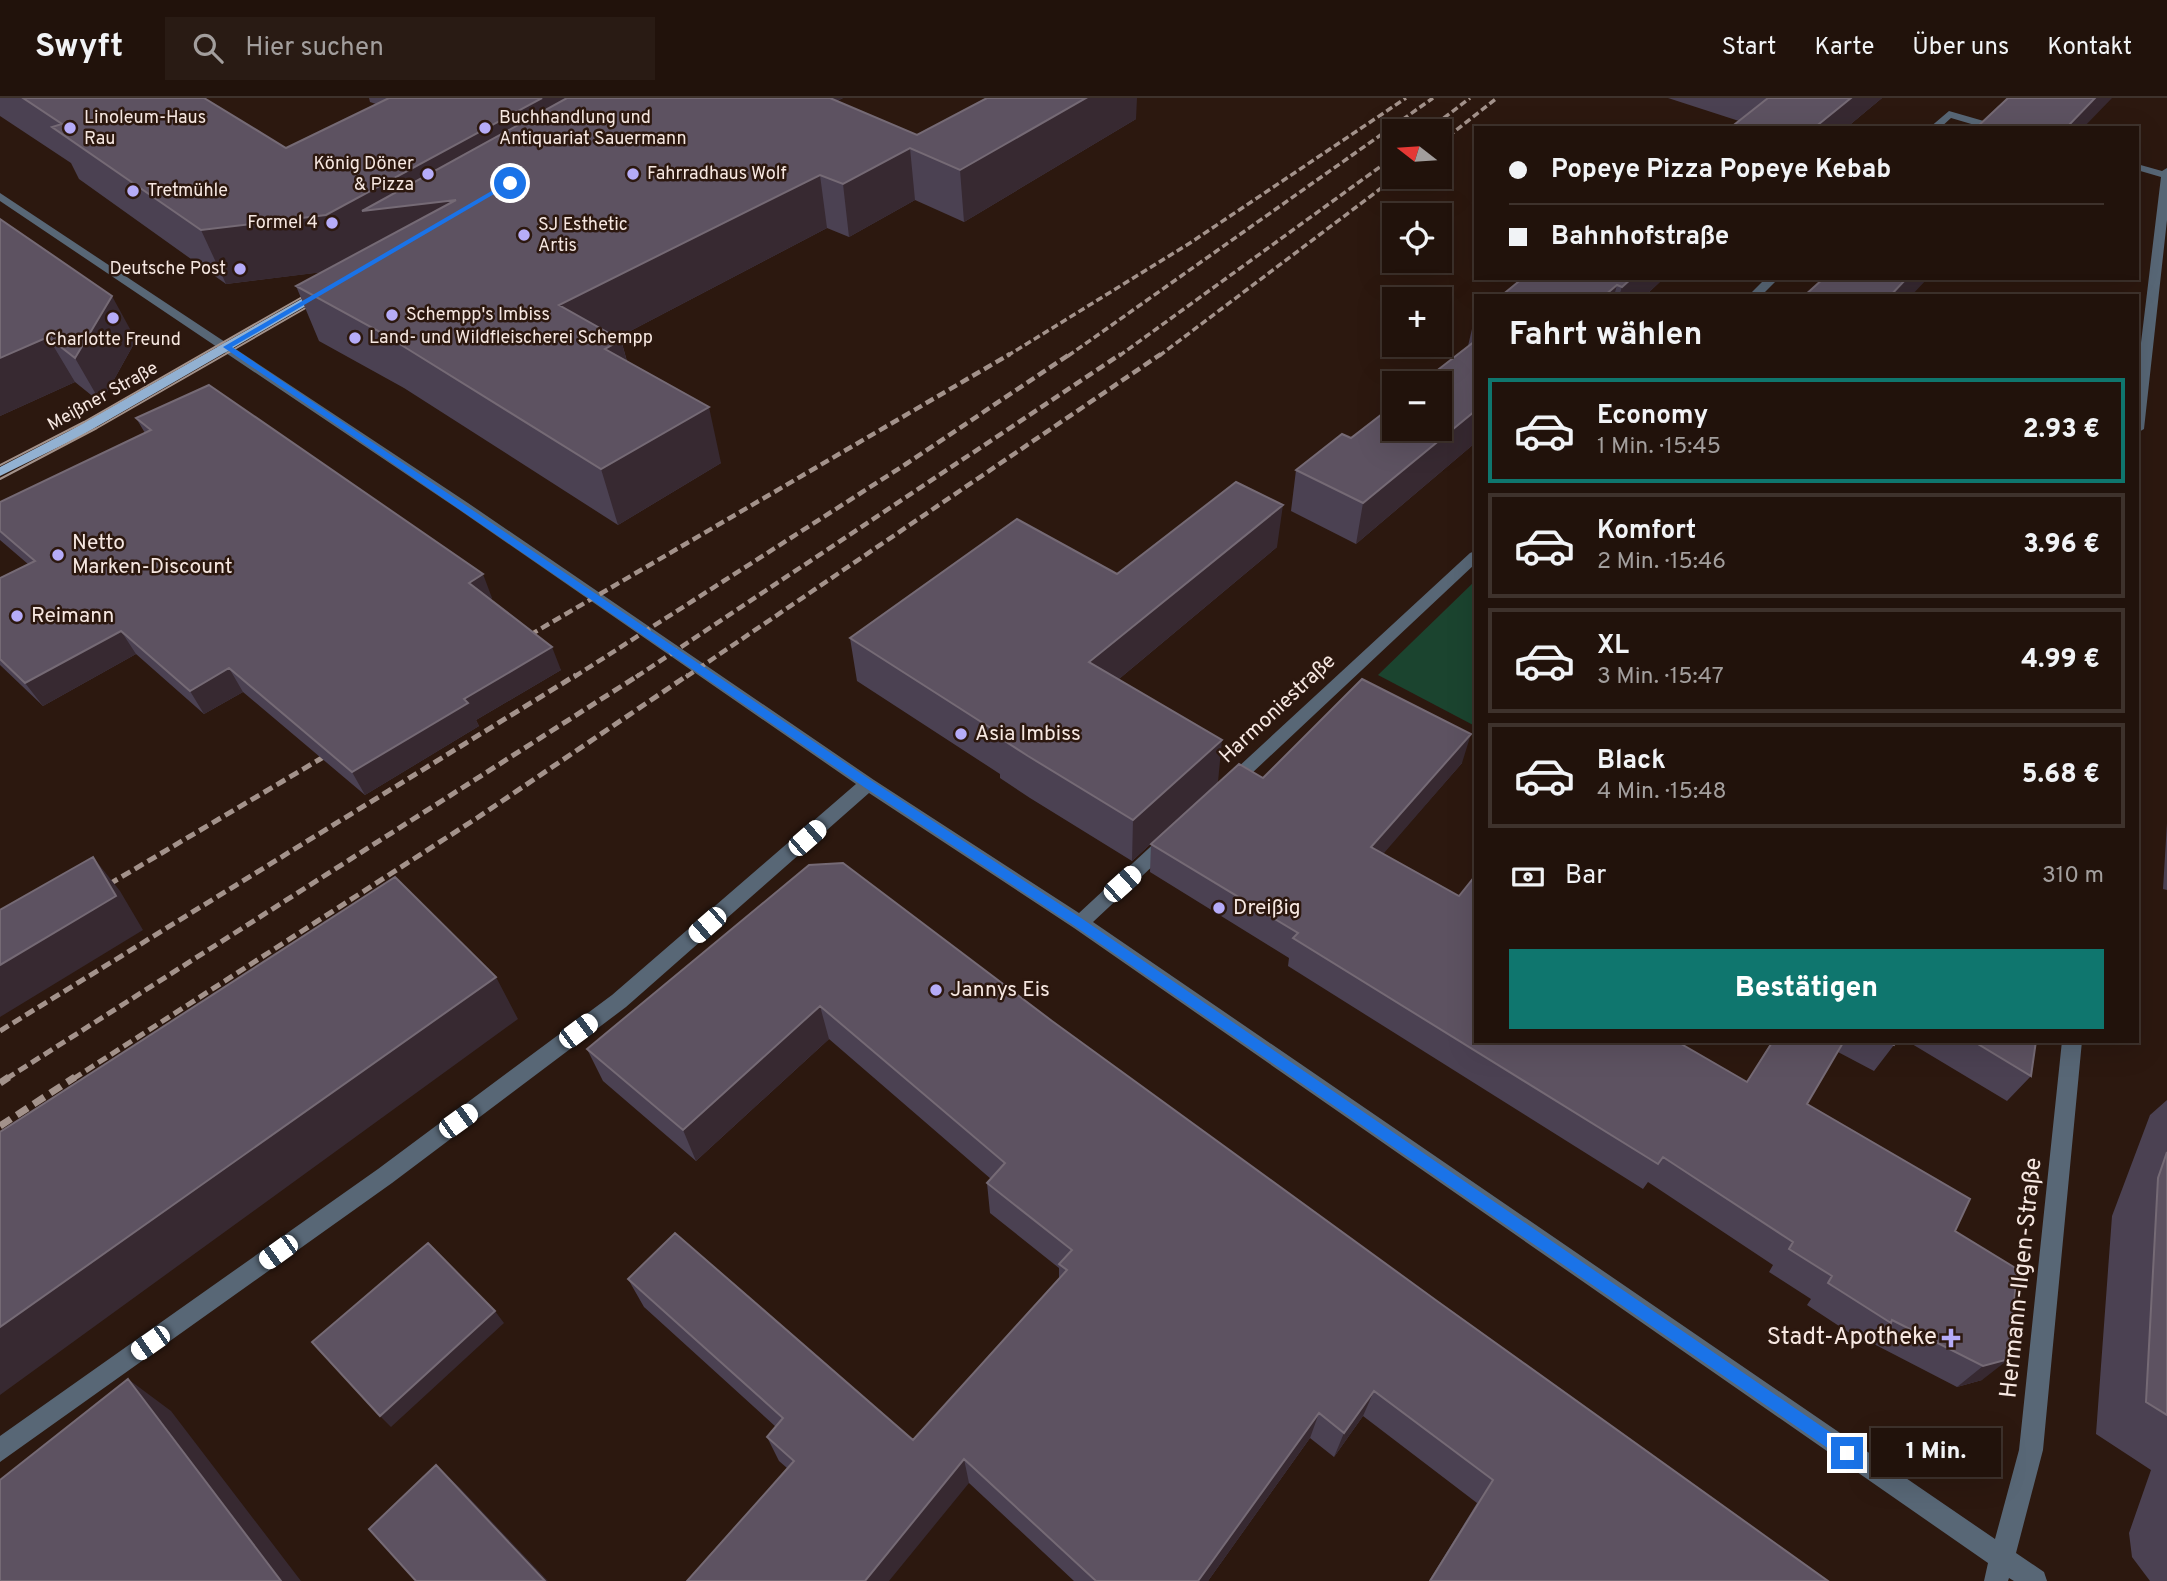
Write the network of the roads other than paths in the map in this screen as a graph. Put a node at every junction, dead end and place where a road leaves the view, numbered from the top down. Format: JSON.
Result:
{"nodes":[{"id":1,"x":1936,"y":126,"type":"edge"},
{"id":2,"x":1990,"y":126,"type":"edge"},
{"id":3,"x":2139,"y":167,"type":"edge"},
{"id":4,"x":2166,"y":173,"type":"edge"},
{"id":5,"x":0,"y":196,"type":"edge"},
{"id":6,"x":1771,"y":280,"type":"edge"},
{"id":7,"x":331,"y":286,"type":"edge"},
{"id":8,"x":1756,"y":294,"type":"edge"},
{"id":9,"x":227,"y":347,"type":"junction"},
{"id":10,"x":2139,"y":411,"type":"edge"},
{"id":11,"x":0,"y":472,"type":"edge"},
{"id":12,"x":1474,"y":557,"type":"edge"},
{"id":13,"x":868,"y":784,"type":"junction"},
{"id":14,"x":1213,"y":799,"type":"edge"},
{"id":15,"x":1183,"y":828,"type":"edge"},
{"id":16,"x":1080,"y":923,"type":"junction"},
{"id":17,"x":2072,"y":1043,"type":"edge"},
{"id":18,"x":0,"y":1450,"type":"edge"},
{"id":19,"x":1999,"y":1570,"type":"edge"},
{"id":20,"x":2035,"y":1581,"type":"edge"}],
"edges":[{"from":1,"to":2,"type":"street"},
{"from":3,"to":4,"type":"street"},
{"from":4,"to":10,"type":"street"},
{"from":5,"to":9,"type":"street"},
{"from":6,"to":8,"type":"street"},
{"from":7,"to":9,"type":"main road","name":"Meißner Straße"},
{"from":9,"to":11,"type":"main road","name":"Meißner Straße"},
{"from":9,"to":13,"type":"street"},
{"from":12,"to":14,"type":"street","name":"Harmoniestraße"},
{"from":13,"to":16,"type":"street"},
{"from":13,"to":18,"type":"street"},
{"from":15,"to":16,"type":"street"},
{"from":16,"to":19,"type":"street"},
{"from":17,"to":19,"type":"street","name":"Hermann-Ilgen-Straße"},
{"from":19,"to":20,"type":"street"}]}
